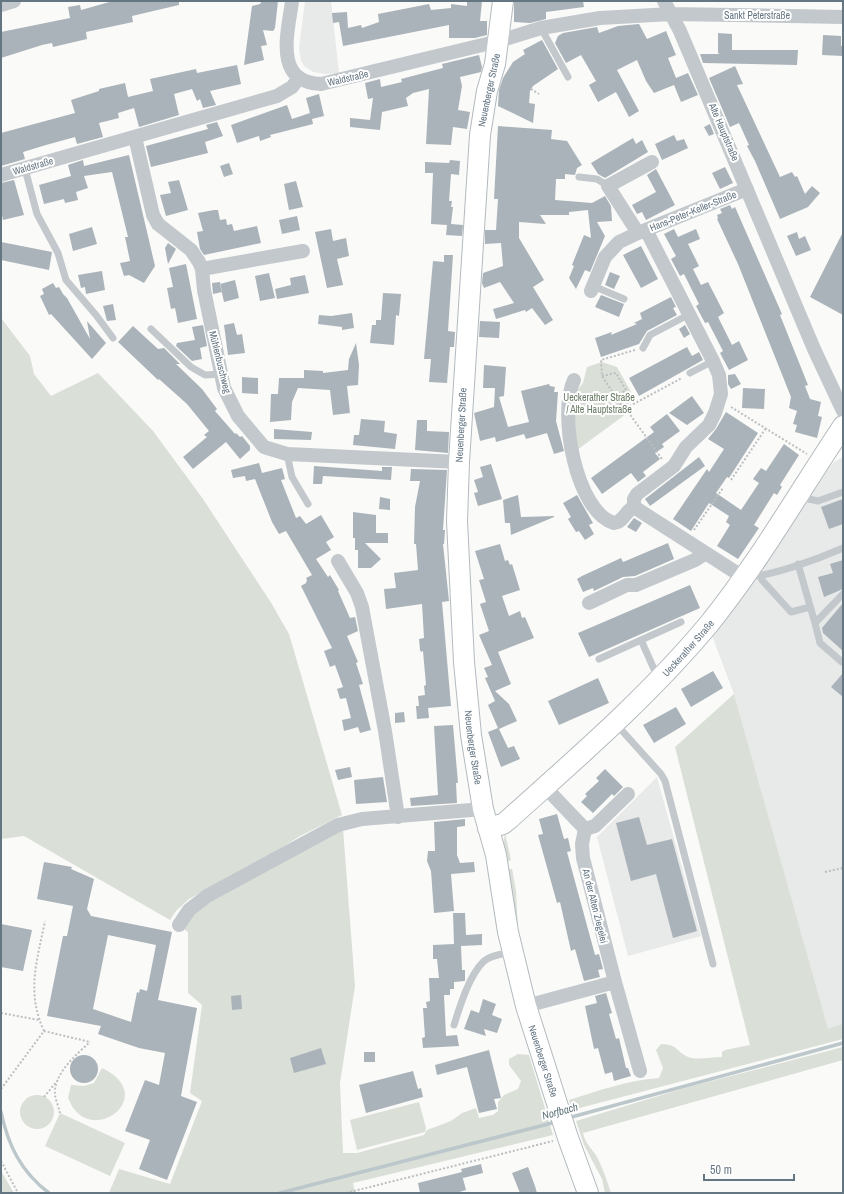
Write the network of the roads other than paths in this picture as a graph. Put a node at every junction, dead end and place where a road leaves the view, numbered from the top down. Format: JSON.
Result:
{"nodes":[{"id":1,"x":14,"y":1,"type":"edge"},
{"id":2,"x":292,"y":1,"type":"edge"},
{"id":3,"x":503,"y":1,"type":"edge"},
{"id":4,"x":664,"y":1,"type":"edge"},
{"id":5,"x":1,"y":5,"type":"edge"},
{"id":6,"x":671,"y":14,"type":"junction"},
{"id":7,"x":843,"y":17,"type":"edge"},
{"id":8,"x":541,"y":28,"type":"junction"},
{"id":9,"x":499,"y":41,"type":"junction"},
{"id":10,"x":568,"y":77,"type":"dead end"},
{"id":11,"x":299,"y":78,"type":"junction"},
{"id":12,"x":135,"y":136,"type":"junction"},
{"id":13,"x":652,"y":162,"type":"dead end"},
{"id":14,"x":25,"y":169,"type":"junction"},
{"id":15,"x":1,"y":175,"type":"edge"},
{"id":16,"x":579,"y":177,"type":"dead end"},
{"id":17,"x":608,"y":186,"type":"junction"},
{"id":18,"x":747,"y":189,"type":"junction"},
{"id":19,"x":642,"y":232,"type":"junction"},
{"id":20,"x":303,"y":251,"type":"dead end"},
{"id":21,"x":202,"y":270,"type":"junction"},
{"id":22,"x":592,"y":288,"type":"joint"},
{"id":23,"x":624,"y":299,"type":"dead end"},
{"id":24,"x":688,"y":315,"type":"junction"},
{"id":25,"x":151,"y":329,"type":"dead end"},
{"id":26,"x":113,"y":338,"type":"dead end"},
{"id":27,"x":643,"y":348,"type":"road end"},
{"id":28,"x":713,"y":361,"type":"junction"},
{"id":29,"x":690,"y":373,"type":"road end"},
{"id":30,"x":221,"y":374,"type":"junction"},
{"id":31,"x":574,"y":380,"type":"dead end"},
{"id":32,"x":843,"y":411,"type":"edge"},
{"id":33,"x":843,"y":426,"type":"edge"},
{"id":34,"x":287,"y":454,"type":"junction"},
{"id":35,"x":459,"y":462,"type":"junction"},
{"id":36,"x":843,"y":492,"type":"edge"},
{"id":37,"x":797,"y":496,"type":"junction"},
{"id":38,"x":308,"y":504,"type":"dead end"},
{"id":39,"x":634,"y":507,"type":"junction"},
{"id":40,"x":843,"y":548,"type":"edge"},
{"id":41,"x":706,"y":553,"type":"junction"},
{"id":42,"x":338,"y":561,"type":"dead end"},
{"id":43,"x":798,"y":564,"type":"junction"},
{"id":44,"x":752,"y":579,"type":"junction"},
{"id":45,"x":843,"y":594,"type":"edge"},
{"id":46,"x":589,"y":603,"type":"dead end"},
{"id":47,"x":810,"y":607,"type":"junction"},
{"id":48,"x":681,"y":622,"type":"dead end"},
{"id":49,"x":815,"y":623,"type":"junction"},
{"id":50,"x":641,"y":640,"type":"junction"},
{"id":51,"x":599,"y":659,"type":"dead end"},
{"id":52,"x":842,"y":662,"type":"dead end"},
{"id":53,"x":659,"y":680,"type":"junction"},
{"id":54,"x":614,"y":722,"type":"junction"},
{"id":55,"x":545,"y":787,"type":"junction"},
{"id":56,"x":628,"y":794,"type":"dead end"},
{"id":57,"x":483,"y":809,"type":"junction"},
{"id":58,"x":398,"y":817,"type":"junction"},
{"id":59,"x":488,"y":828,"type":"junction"},
{"id":60,"x":585,"y":829,"type":"junction"},
{"id":61,"x":179,"y":925,"type":"dead end"},
{"id":62,"x":512,"y":952,"type":"junction"},
{"id":63,"x":712,"y":964,"type":"dead end"},
{"id":64,"x":614,"y":982,"type":"junction"},
{"id":65,"x":526,"y":1006,"type":"junction"},
{"id":66,"x":454,"y":1025,"type":"dead end"},
{"id":67,"x":640,"y":1071,"type":"dead end"},
{"id":68,"x":588,"y":1193,"type":"edge"}],
"edges":[{"from":1,"to":5,"type":"street"},
{"from":2,"to":11,"type":"street"},
{"from":3,"to":9,"type":"street","name":"Neuenberger Straße"},
{"from":4,"to":6,"type":"street","name":"Alte Hauptstraße"},
{"from":6,"to":7,"type":"street","name":"Sankt Peterstraße"},
{"from":6,"to":8,"type":"street"},
{"from":6,"to":18,"type":"street","name":"Alte Hauptstraße"},
{"from":8,"to":9,"type":"street"},
{"from":8,"to":10,"type":"lane"},
{"from":9,"to":11,"type":"street","name":"Waldstraße"},
{"from":9,"to":35,"type":"street","name":"Neuenberger Straße"},
{"from":11,"to":12,"type":"street","name":"Waldstraße"},
{"from":12,"to":14,"type":"street","name":"Waldstraße"},
{"from":12,"to":21,"type":"street"},
{"from":13,"to":17,"type":"street"},
{"from":14,"to":15,"type":"street","name":"Waldstraße"},
{"from":14,"to":26,"type":"lane"},
{"from":16,"to":17,"type":"lane"},
{"from":17,"to":19,"type":"street","name":"Hans-Peter-Keller-Straße"},
{"from":18,"to":19,"type":"street","name":"Hans-Peter-Keller-Straße"},
{"from":18,"to":32,"type":"street","name":"Alte Hauptstraße"},
{"from":19,"to":22,"type":"street","name":"Hans-Peter-Keller-Straße"},
{"from":19,"to":24,"type":"street"},
{"from":20,"to":21,"type":"street"},
{"from":21,"to":30,"type":"street","name":"Mühlenbuschweg"},
{"from":22,"to":23,"type":"lane"},
{"from":24,"to":27,"type":"lane"},
{"from":24,"to":28,"type":"street"},
{"from":25,"to":30,"type":"lane"},
{"from":28,"to":29,"type":"lane"},
{"from":28,"to":39,"type":"street"},
{"from":30,"to":34,"type":"street","name":"Mühlenbuschweg"},
{"from":31,"to":39,"type":"street"},
{"from":33,"to":37,"type":"street","name":"Ueckerather Straße"},
{"from":34,"to":35,"type":"street","name":"Mühlenbuschweg"},
{"from":34,"to":38,"type":"lane"},
{"from":35,"to":57,"type":"street","name":"Neuenberger Straße"},
{"from":36,"to":37,"type":"lane"},
{"from":37,"to":44,"type":"street","name":"Ueckerather Straße"},
{"from":39,"to":41,"type":"street"},
{"from":40,"to":43,"type":"lane"},
{"from":41,"to":44,"type":"street"},
{"from":41,"to":46,"type":"street"},
{"from":42,"to":58,"type":"street"},
{"from":43,"to":44,"type":"lane"},
{"from":43,"to":47,"type":"lane"},
{"from":44,"to":47,"type":"lane"},
{"from":44,"to":53,"type":"street","name":"Ueckerather Straße"},
{"from":45,"to":49,"type":"lane"},
{"from":47,"to":49,"type":"lane"},
{"from":48,"to":50,"type":"lane"},
{"from":49,"to":52,"type":"lane"},
{"from":50,"to":51,"type":"lane"},
{"from":50,"to":53,"type":"lane"},
{"from":53,"to":54,"type":"street","name":"Ueckerather Straße"},
{"from":54,"to":55,"type":"street","name":"Ueckerather Straße"},
{"from":54,"to":63,"type":"lane"},
{"from":55,"to":59,"type":"street","name":"Ueckerather Straße"},
{"from":55,"to":60,"type":"street"},
{"from":56,"to":60,"type":"street"},
{"from":57,"to":58,"type":"street"},
{"from":57,"to":59,"type":"street","name":"Neuenberger Straße"},
{"from":58,"to":61,"type":"street"},
{"from":59,"to":62,"type":"street","name":"Neuenberger Straße"},
{"from":60,"to":64,"type":"street","name":"An der Alten Ziegelei"},
{"from":62,"to":65,"type":"street","name":"Neuenberger Straße"},
{"from":62,"to":66,"type":"lane"},
{"from":64,"to":65,"type":"street"},
{"from":64,"to":67,"type":"street","name":"An der Alten Ziegelei"},
{"from":65,"to":68,"type":"street","name":"Neuenberger Straße"}]}
